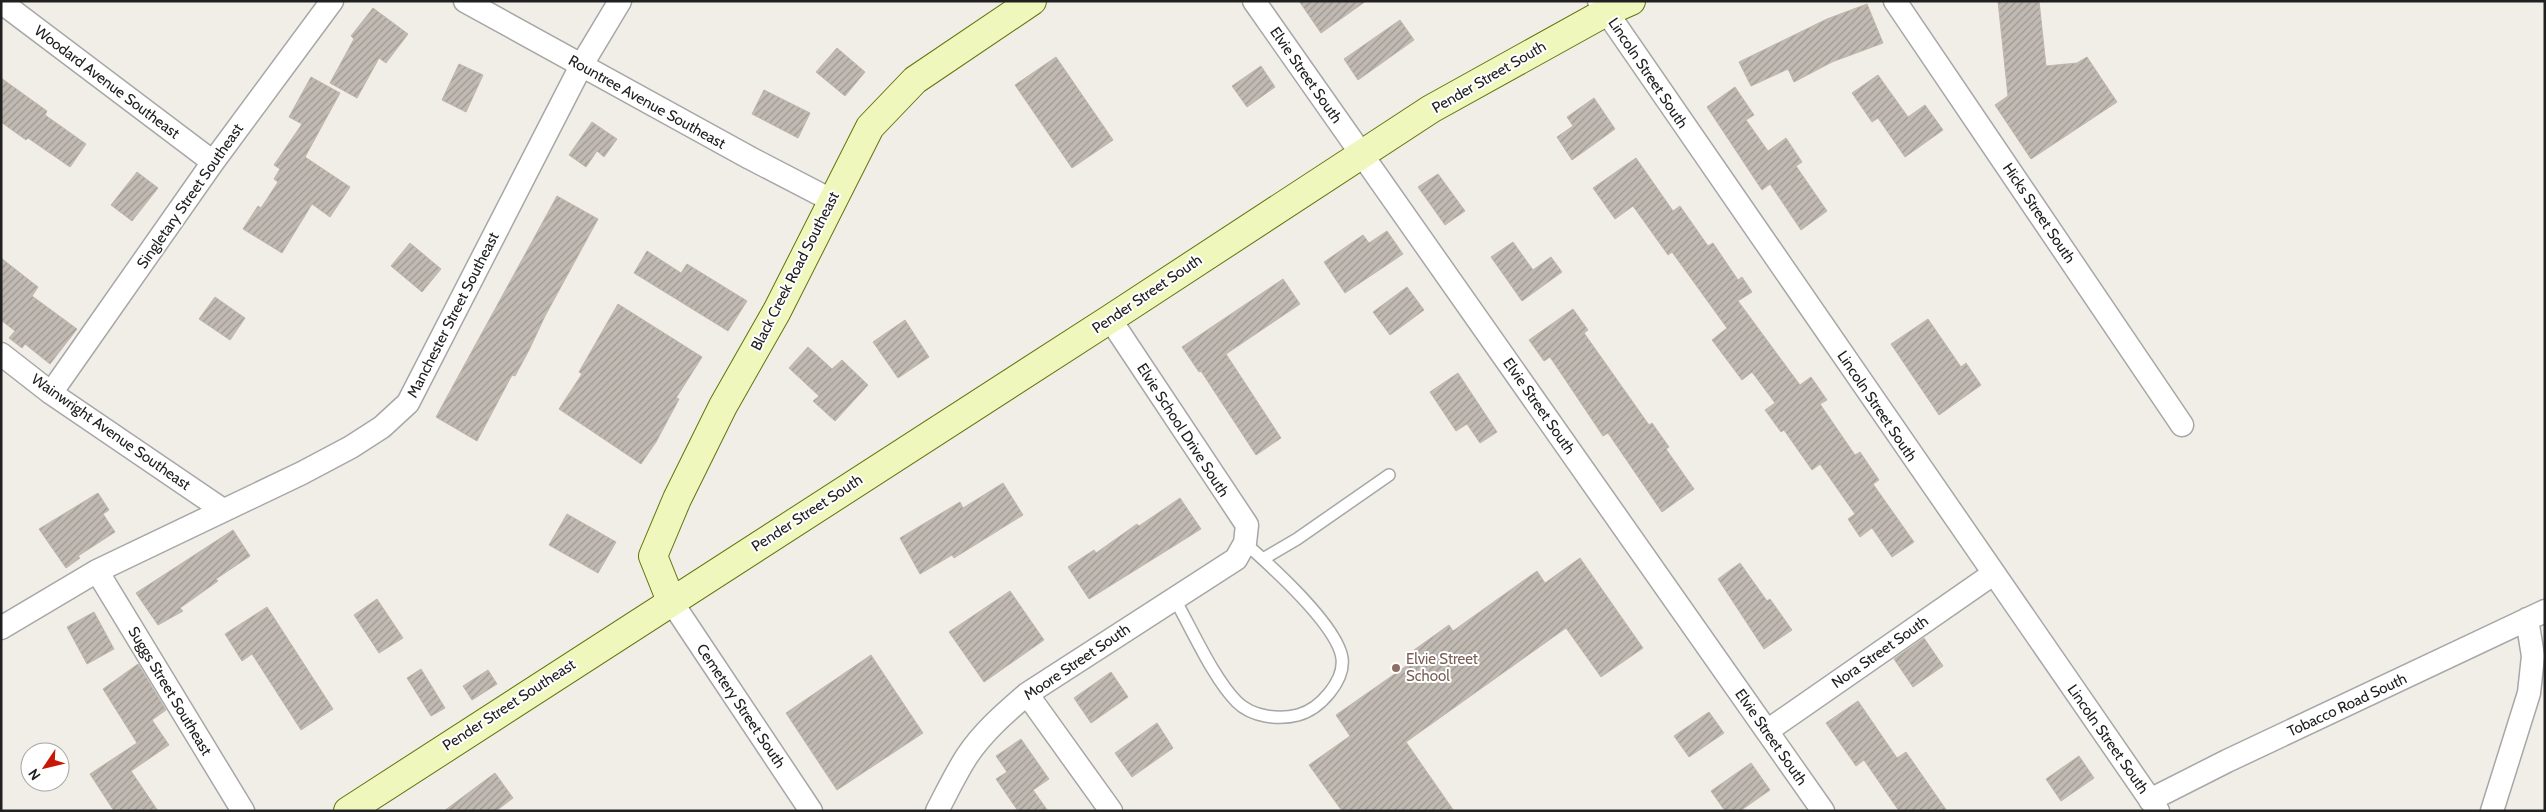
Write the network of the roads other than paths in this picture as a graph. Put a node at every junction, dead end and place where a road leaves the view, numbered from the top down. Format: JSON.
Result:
{"nodes":[{"id":1,"x":332,"y":1,"type":"edge"},
{"id":2,"x":465,"y":1,"type":"edge"},
{"id":3,"x":620,"y":1,"type":"edge"},
{"id":4,"x":1032,"y":1,"type":"edge"},
{"id":5,"x":1254,"y":1,"type":"edge"},
{"id":6,"x":1631,"y":1,"type":"edge"},
{"id":7,"x":1895,"y":1,"type":"edge"},
{"id":8,"x":1,"y":2,"type":"edge"},
{"id":9,"x":1602,"y":6,"type":"edge"},
{"id":10,"x":581,"y":66,"type":"junction"},
{"id":11,"x":1362,"y":155,"type":"junction"},
{"id":12,"x":213,"y":162,"type":"junction"},
{"id":13,"x":831,"y":200,"type":"junction"},
{"id":14,"x":1110,"y":319,"type":"junction"},
{"id":15,"x":6,"y":360,"type":"edge"},
{"id":16,"x":51,"y":393,"type":"junction"},
{"id":17,"x":2182,"y":425,"type":"dead end"},
{"id":18,"x":1389,"y":475,"type":"dead end"},
{"id":19,"x":223,"y":510,"type":"junction"},
{"id":20,"x":1245,"y":543,"type":"junction"},
{"id":21,"x":1263,"y":559,"type":"junction"},
{"id":22,"x":97,"y":571,"type":"junction"},
{"id":23,"x":1993,"y":574,"type":"junction"},
{"id":24,"x":1174,"y":598,"type":"junction"},
{"id":25,"x":671,"y":600,"type":"junction"},
{"id":26,"x":2536,"y":615,"type":"edge"},
{"id":27,"x":1,"y":628,"type":"edge"},
{"id":28,"x":1027,"y":694,"type":"junction"},
{"id":29,"x":1767,"y":731,"type":"junction"},
{"id":30,"x":2154,"y":806,"type":"edge"},
{"id":31,"x":243,"y":811,"type":"edge"},
{"id":32,"x":348,"y":811,"type":"edge"},
{"id":33,"x":811,"y":811,"type":"edge"},
{"id":34,"x":938,"y":811,"type":"edge"},
{"id":35,"x":1111,"y":811,"type":"edge"},
{"id":36,"x":1823,"y":811,"type":"edge"},
{"id":37,"x":2492,"y":811,"type":"edge"}],
"edges":[{"from":1,"to":12,"type":"street","name":"Singletary Street Southeast"},
{"from":2,"to":10,"type":"street","name":"Rountree Avenue Southeast"},
{"from":3,"to":10,"type":"street","name":"Manchester Street Southeast"},
{"from":4,"to":13,"type":"street","name":"Black Creek Road Southeast"},
{"from":5,"to":11,"type":"street","name":"Elvie Street South"},
{"from":6,"to":9,"type":"street","name":"Pender Street South"},
{"from":7,"to":17,"type":"street","name":"Hicks Street South"},
{"from":8,"to":12,"type":"street","name":"Woodard Avenue Southeast"},
{"from":9,"to":11,"type":"street","name":"Pender Street South"},
{"from":9,"to":23,"type":"street","name":"Lincoln Street South"},
{"from":10,"to":13,"type":"street","name":"Rountree Avenue Southeast"},
{"from":10,"to":19,"type":"street","name":"Manchester Street Southeast"},
{"from":11,"to":14,"type":"street","name":"Pender Street South"},
{"from":11,"to":29,"type":"street","name":"Elvie Street South"},
{"from":12,"to":16,"type":"street","name":"Singletary Street Southeast"},
{"from":13,"to":25,"type":"street","name":"Black Creek Road Southeast"},
{"from":14,"to":20,"type":"street","name":"Elvie School Drive South"},
{"from":14,"to":25,"type":"street","name":"Pender Street South"},
{"from":15,"to":16,"type":"street","name":"Wainwright Avenue Southeast"},
{"from":16,"to":19,"type":"street","name":"Wainwright Avenue Southeast"},
{"from":18,"to":21,"type":"lane"},
{"from":19,"to":22,"type":"street","name":"Manchester Street Southeast"},
{"from":20,"to":21,"type":"lane"},
{"from":20,"to":24,"type":"street","name":"Moore Street South"},
{"from":21,"to":24,"type":"lane"},
{"from":22,"to":27,"type":"street","name":"Manchester Street Southeast"},
{"from":22,"to":31,"type":"street","name":"Suggs Street Southeast"},
{"from":23,"to":29,"type":"street","name":"Nora Street South"},
{"from":23,"to":30,"type":"street","name":"Lincoln Street South"},
{"from":24,"to":28,"type":"street","name":"Moore Street South"},
{"from":25,"to":32,"type":"street","name":"Pender Street Southeast"},
{"from":25,"to":33,"type":"street","name":"Cemetery Street South"},
{"from":26,"to":30,"type":"street","name":"Tobacco Road South"},
{"from":26,"to":37,"type":"street"},
{"from":28,"to":34,"type":"street","name":"Moore Street South"},
{"from":28,"to":35,"type":"street"},
{"from":29,"to":36,"type":"street","name":"Elvie Street South"}]}
